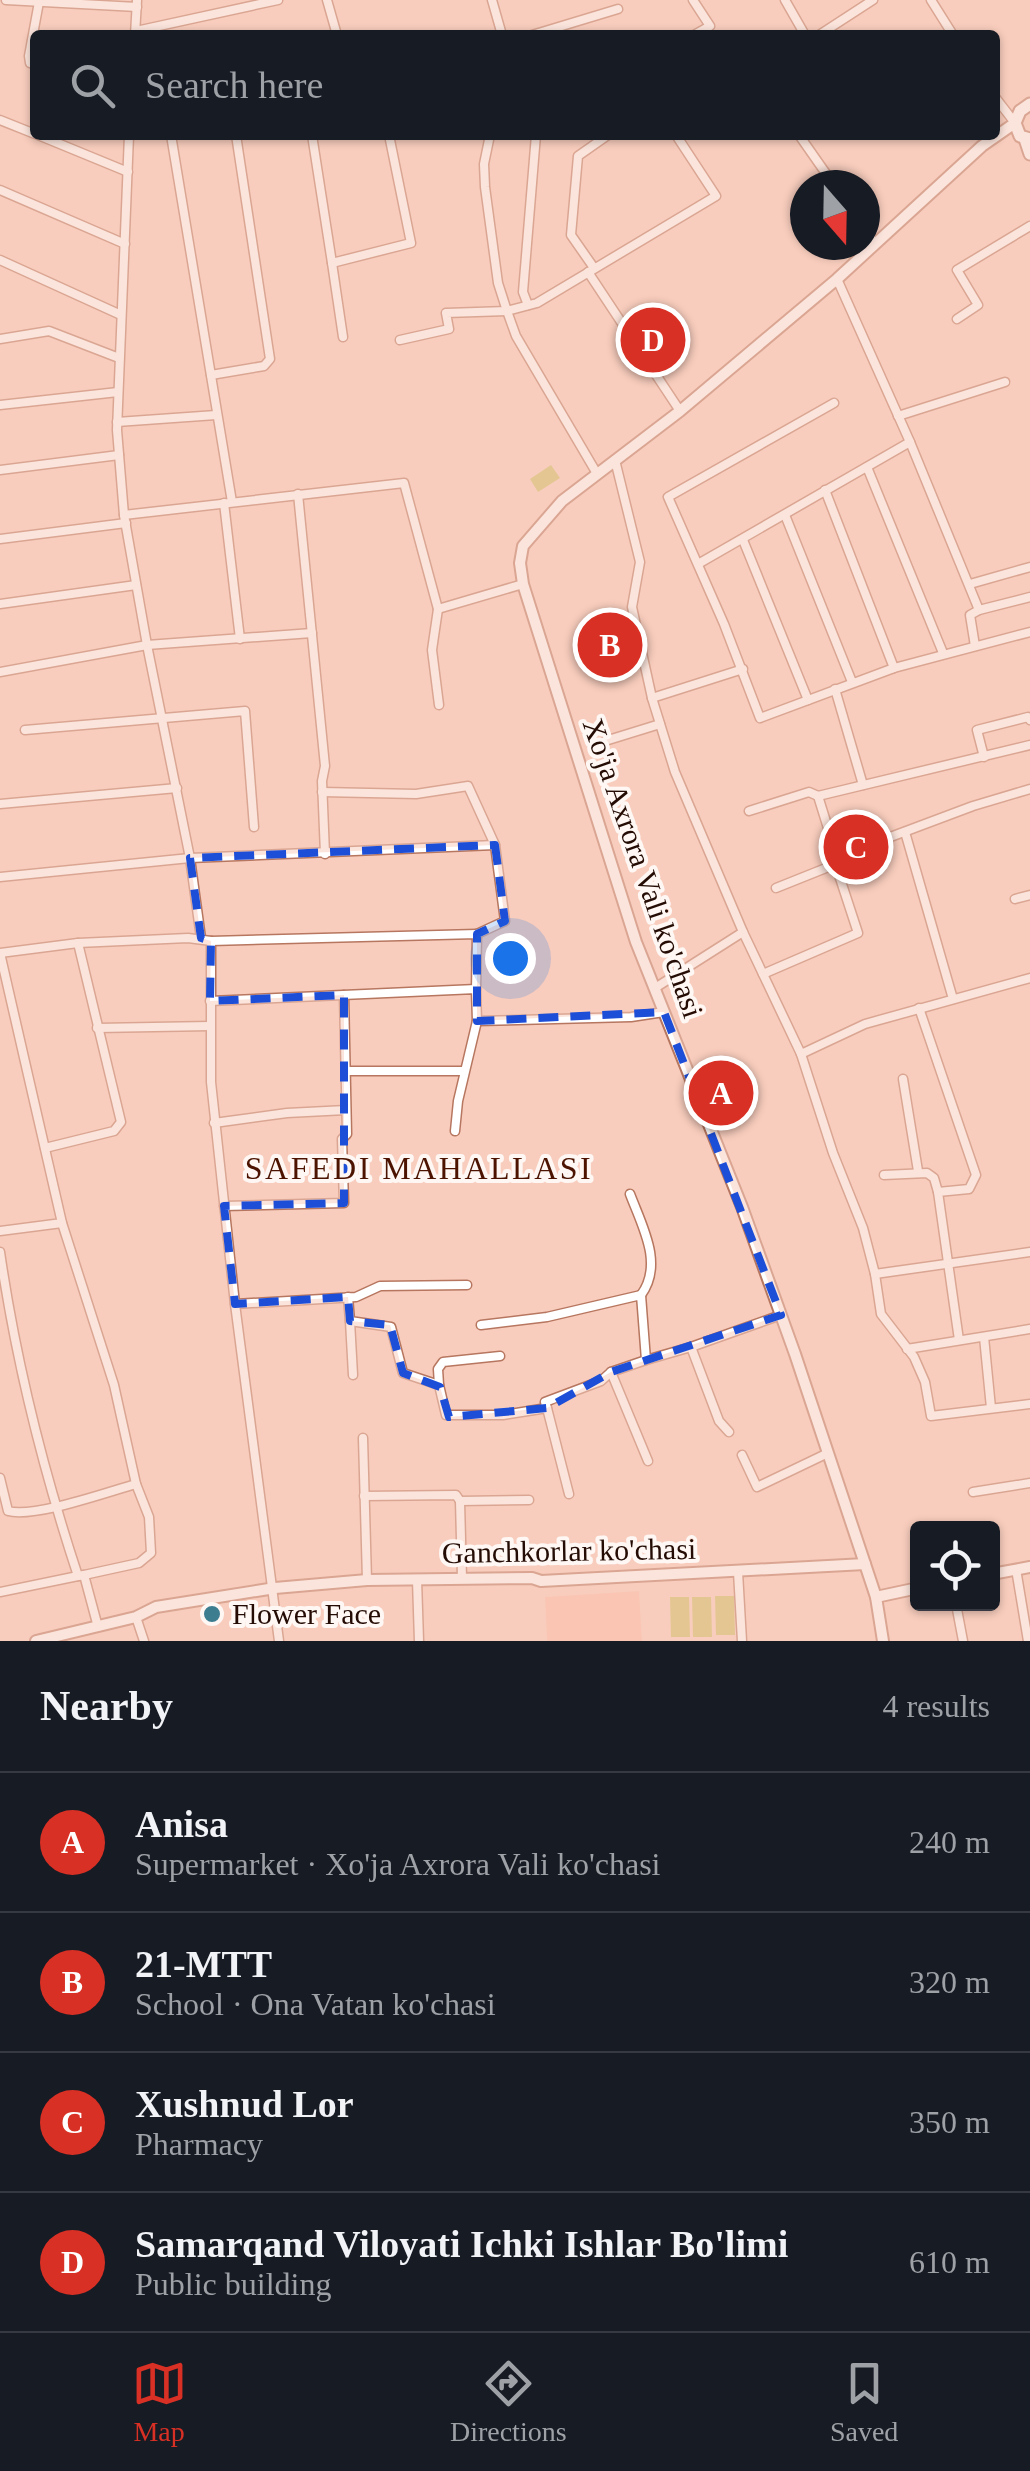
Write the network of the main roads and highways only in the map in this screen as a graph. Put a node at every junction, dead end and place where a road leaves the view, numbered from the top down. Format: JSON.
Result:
{"nodes":[{"id":1,"x":1028,"y":106,"type":"edge"},
{"id":2,"x":1027,"y":139,"type":"edge"},
{"id":3,"x":1030,"y":154,"type":"edge"}],
"edges":[{"from":1,"to":2,"type":"main road"},
{"from":2,"to":3,"type":"main road"}]}
